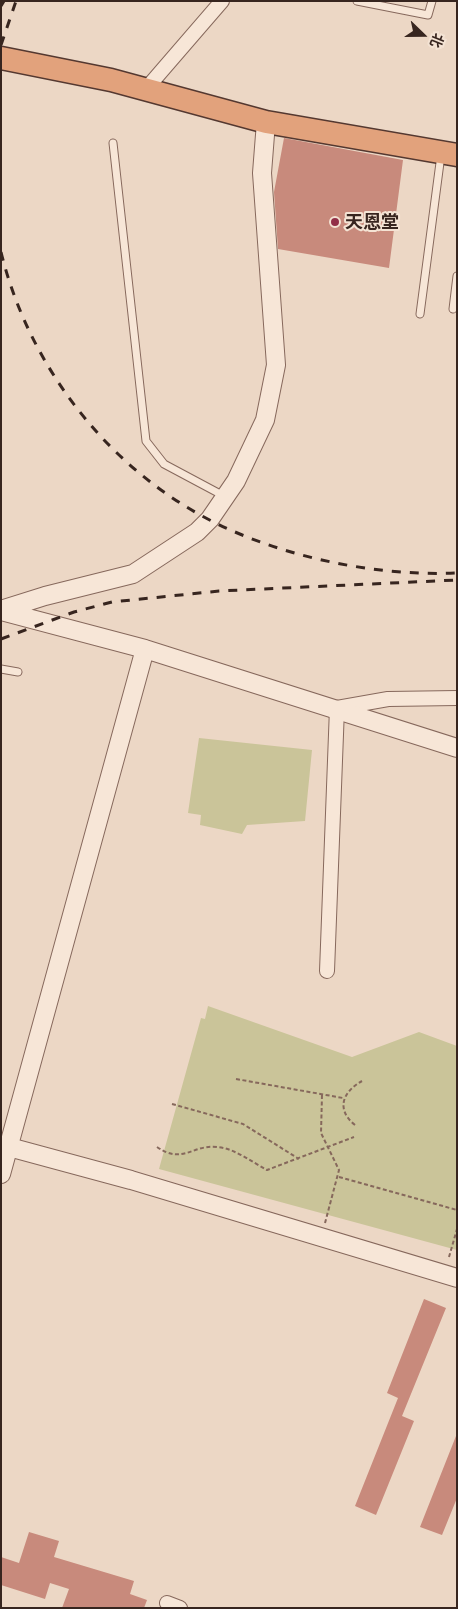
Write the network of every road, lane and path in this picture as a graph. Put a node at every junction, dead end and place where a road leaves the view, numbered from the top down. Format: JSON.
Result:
{"nodes":[{"id":1,"x":222,"y":1,"type":"edge"},
{"id":2,"x":358,"y":1,"type":"edge"},
{"id":3,"x":432,"y":1,"type":"edge"},
{"id":4,"x":1,"y":58,"type":"edge"},
{"id":5,"x":146,"y":89,"type":"junction"},
{"id":6,"x":266,"y":122,"type":"junction"},
{"id":7,"x":113,"y":143,"type":"dead end"},
{"id":8,"x":449,"y":153,"type":"edge"},
{"id":9,"x":457,"y":276,"type":"edge"},
{"id":10,"x":453,"y":309,"type":"dead end"},
{"id":11,"x":420,"y":314,"type":"dead end"},
{"id":12,"x":224,"y":496,"type":"junction"},
{"id":13,"x":1,"y":611,"type":"edge"},
{"id":14,"x":145,"y":649,"type":"junction"},
{"id":15,"x":1,"y":669,"type":"edge"},
{"id":16,"x":18,"y":672,"type":"dead end"},
{"id":17,"x":457,"y":698,"type":"edge"},
{"id":18,"x":388,"y":699,"type":"junction"},
{"id":19,"x":337,"y":708,"type":"junction"},
{"id":20,"x":385,"y":724,"type":"junction"},
{"id":21,"x":457,"y":748,"type":"edge"},
{"id":22,"x":327,"y":971,"type":"dead end"},
{"id":23,"x":236,"y":1079,"type":"dead end"},
{"id":24,"x":362,"y":1081,"type":"dead end"},
{"id":25,"x":322,"y":1095,"type":"junction"},
{"id":26,"x":343,"y":1098,"type":"junction"},
{"id":27,"x":172,"y":1104,"type":"dead end"},
{"id":28,"x":355,"y":1125,"type":"dead end"},
{"id":29,"x":354,"y":1137,"type":"dead end"},
{"id":30,"x":8,"y":1147,"type":"junction"},
{"id":31,"x":157,"y":1147,"type":"dead end"},
{"id":32,"x":327,"y":1149,"type":"junction"},
{"id":33,"x":300,"y":1159,"type":"junction"},
{"id":34,"x":1,"y":1174,"type":"edge"},
{"id":35,"x":338,"y":1176,"type":"junction"},
{"id":36,"x":457,"y":1210,"type":"edge"},
{"id":37,"x":325,"y":1223,"type":"dead end"},
{"id":38,"x":457,"y":1229,"type":"edge"},
{"id":39,"x":450,"y":1257,"type":"dead end"},
{"id":40,"x":457,"y":1278,"type":"edge"}],
"edges":[{"from":1,"to":5,"type":"street"},
{"from":2,"to":3,"type":"lane"},
{"from":4,"to":5,"type":"highway"},
{"from":5,"to":6,"type":"highway"},
{"from":6,"to":8,"type":"highway"},
{"from":6,"to":12,"type":"street"},
{"from":7,"to":12,"type":"lane"},
{"from":8,"to":11,"type":"lane"},
{"from":9,"to":10,"type":"lane"},
{"from":12,"to":13,"type":"street"},
{"from":13,"to":14,"type":"street"},
{"from":14,"to":19,"type":"street"},
{"from":14,"to":30,"type":"street"},
{"from":15,"to":16,"type":"lane"},
{"from":17,"to":18,"type":"street"},
{"from":18,"to":19,"type":"street"},
{"from":18,"to":20,"type":"street"},
{"from":19,"to":20,"type":"street"},
{"from":19,"to":22,"type":"street"},
{"from":20,"to":21,"type":"street"},
{"from":23,"to":25,"type":"path"},
{"from":24,"to":26,"type":"path"},
{"from":25,"to":26,"type":"path"},
{"from":25,"to":32,"type":"path"},
{"from":26,"to":28,"type":"path"},
{"from":27,"to":33,"type":"path"},
{"from":29,"to":32,"type":"path"},
{"from":30,"to":34,"type":"street"},
{"from":30,"to":40,"type":"street"},
{"from":31,"to":33,"type":"path"},
{"from":32,"to":33,"type":"path"},
{"from":32,"to":35,"type":"path"},
{"from":35,"to":36,"type":"path"},
{"from":35,"to":37,"type":"path"},
{"from":38,"to":39,"type":"path"}]}
